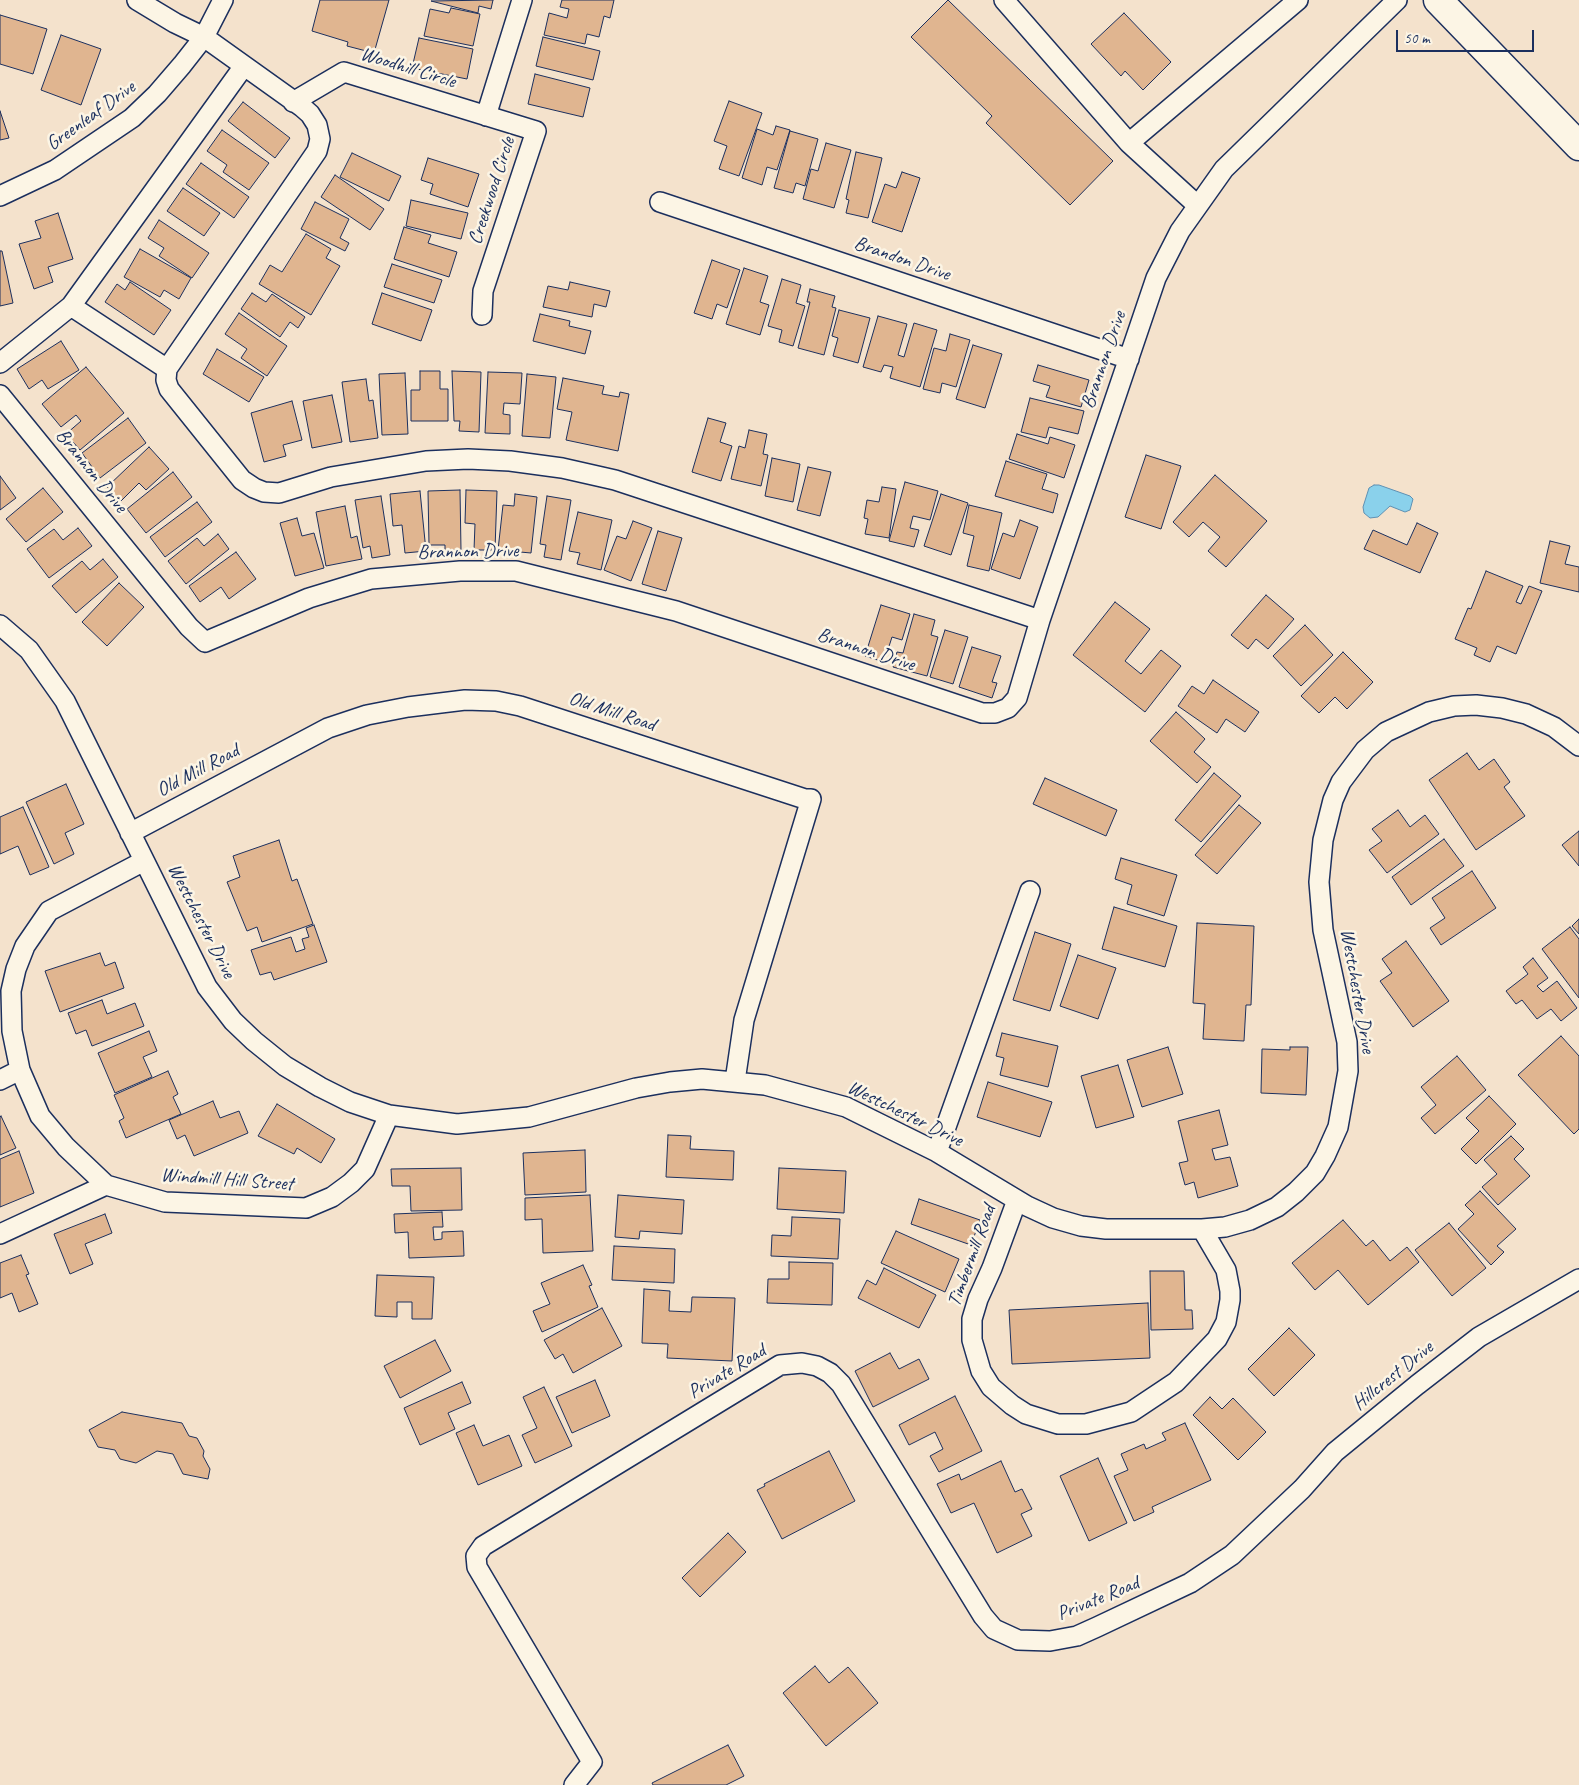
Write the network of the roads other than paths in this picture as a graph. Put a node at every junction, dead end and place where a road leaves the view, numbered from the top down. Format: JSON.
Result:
{"nodes":[{"id":1,"x":137,"y":0,"type":"edge"},
{"id":2,"x":223,"y":0,"type":"edge"},
{"id":3,"x":522,"y":0,"type":"edge"},
{"id":4,"x":1004,"y":0,"type":"edge"},
{"id":5,"x":1298,"y":0,"type":"edge"},
{"id":6,"x":1397,"y":0,"type":"edge"},
{"id":7,"x":1438,"y":0,"type":"edge"},
{"id":8,"x":204,"y":37,"type":"junction"},
{"id":9,"x":244,"y":66,"type":"junction"},
{"id":10,"x":293,"y":102,"type":"junction"},
{"id":11,"x":486,"y":116,"type":"junction"},
{"id":12,"x":1128,"y":143,"type":"junction"},
{"id":13,"x":1579,"y":146,"type":"edge"},
{"id":14,"x":0,"y":196,"type":"edge"},
{"id":15,"x":660,"y":202,"type":"dead end"},
{"id":16,"x":1197,"y":205,"type":"junction"},
{"id":17,"x":71,"y":306,"type":"junction"},
{"id":18,"x":482,"y":315,"type":"dead end"},
{"id":19,"x":1128,"y":359,"type":"junction"},
{"id":20,"x":0,"y":363,"type":"edge"},
{"id":21,"x":167,"y":369,"type":"junction"},
{"id":22,"x":0,"y":395,"type":"edge"},
{"id":23,"x":1040,"y":620,"type":"junction"},
{"id":24,"x":0,"y":625,"type":"edge"},
{"id":25,"x":1579,"y":746,"type":"edge"},
{"id":26,"x":130,"y":833,"type":"junction"},
{"id":27,"x":144,"y":861,"type":"junction"},
{"id":28,"x":1030,"y":890,"type":"dead end"},
{"id":29,"x":20,"y":1070,"type":"junction"},
{"id":30,"x":0,"y":1080,"type":"edge"},
{"id":31,"x":735,"y":1081,"type":"junction"},
{"id":32,"x":389,"y":1115,"type":"junction"},
{"id":33,"x":938,"y":1152,"type":"junction"},
{"id":34,"x":106,"y":1185,"type":"junction"},
{"id":35,"x":1016,"y":1200,"type":"junction"},
{"id":36,"x":1202,"y":1229,"type":"junction"},
{"id":37,"x":0,"y":1234,"type":"edge"},
{"id":38,"x":1579,"y":1279,"type":"edge"},
{"id":39,"x":1255,"y":1533,"type":"joint"},
{"id":40,"x":574,"y":1785,"type":"edge"}],
"edges":[{"from":1,"to":8,"type":"street"},
{"from":2,"to":8,"type":"street","name":"Greenleaf Drive"},
{"from":3,"to":11,"type":"street","name":"Creekwood Circle"},
{"from":4,"to":12,"type":"street"},
{"from":5,"to":12,"type":"street"},
{"from":6,"to":16,"type":"street","name":"Brannon Drive"},
{"from":7,"to":13,"type":"main road"},
{"from":8,"to":9,"type":"street"},
{"from":8,"to":14,"type":"street","name":"Greenleaf Drive"},
{"from":9,"to":10,"type":"street"},
{"from":9,"to":17,"type":"street"},
{"from":10,"to":11,"type":"street","name":"Woodhill Circle"},
{"from":10,"to":21,"type":"street"},
{"from":11,"to":18,"type":"street","name":"Creekwood Circle"},
{"from":12,"to":16,"type":"street"},
{"from":15,"to":19,"type":"street","name":"Brandon Drive"},
{"from":16,"to":19,"type":"street","name":"Brannon Drive"},
{"from":17,"to":20,"type":"street"},
{"from":17,"to":21,"type":"street"},
{"from":19,"to":23,"type":"street","name":"Brannon Drive"},
{"from":21,"to":23,"type":"street"},
{"from":22,"to":23,"type":"street","name":"Brannon Drive"},
{"from":24,"to":26,"type":"street","name":"Westchester Drive"},
{"from":25,"to":36,"type":"street","name":"Westchester Drive"},
{"from":26,"to":27,"type":"street","name":"Westchester Drive"},
{"from":26,"to":31,"type":"street","name":"Old Mill Road"},
{"from":27,"to":29,"type":"street","name":"Windmill Hill Street"},
{"from":27,"to":32,"type":"street","name":"Westchester Drive"},
{"from":28,"to":33,"type":"street"},
{"from":29,"to":30,"type":"street"},
{"from":29,"to":34,"type":"street","name":"Windmill Hill Street"},
{"from":31,"to":32,"type":"street","name":"Westchester Drive"},
{"from":31,"to":33,"type":"street","name":"Westchester Drive"},
{"from":32,"to":34,"type":"street","name":"Windmill Hill Street"},
{"from":33,"to":35,"type":"street","name":"Westchester Drive"},
{"from":34,"to":37,"type":"street"},
{"from":35,"to":36,"type":"street","name":"Westchester Drive"},
{"from":35,"to":36,"type":"street","name":"Timbermill Road"},
{"from":38,"to":39,"type":"street","name":"Hillcrest Drive"},
{"from":39,"to":40,"type":"street","name":"Private Road"}]}
